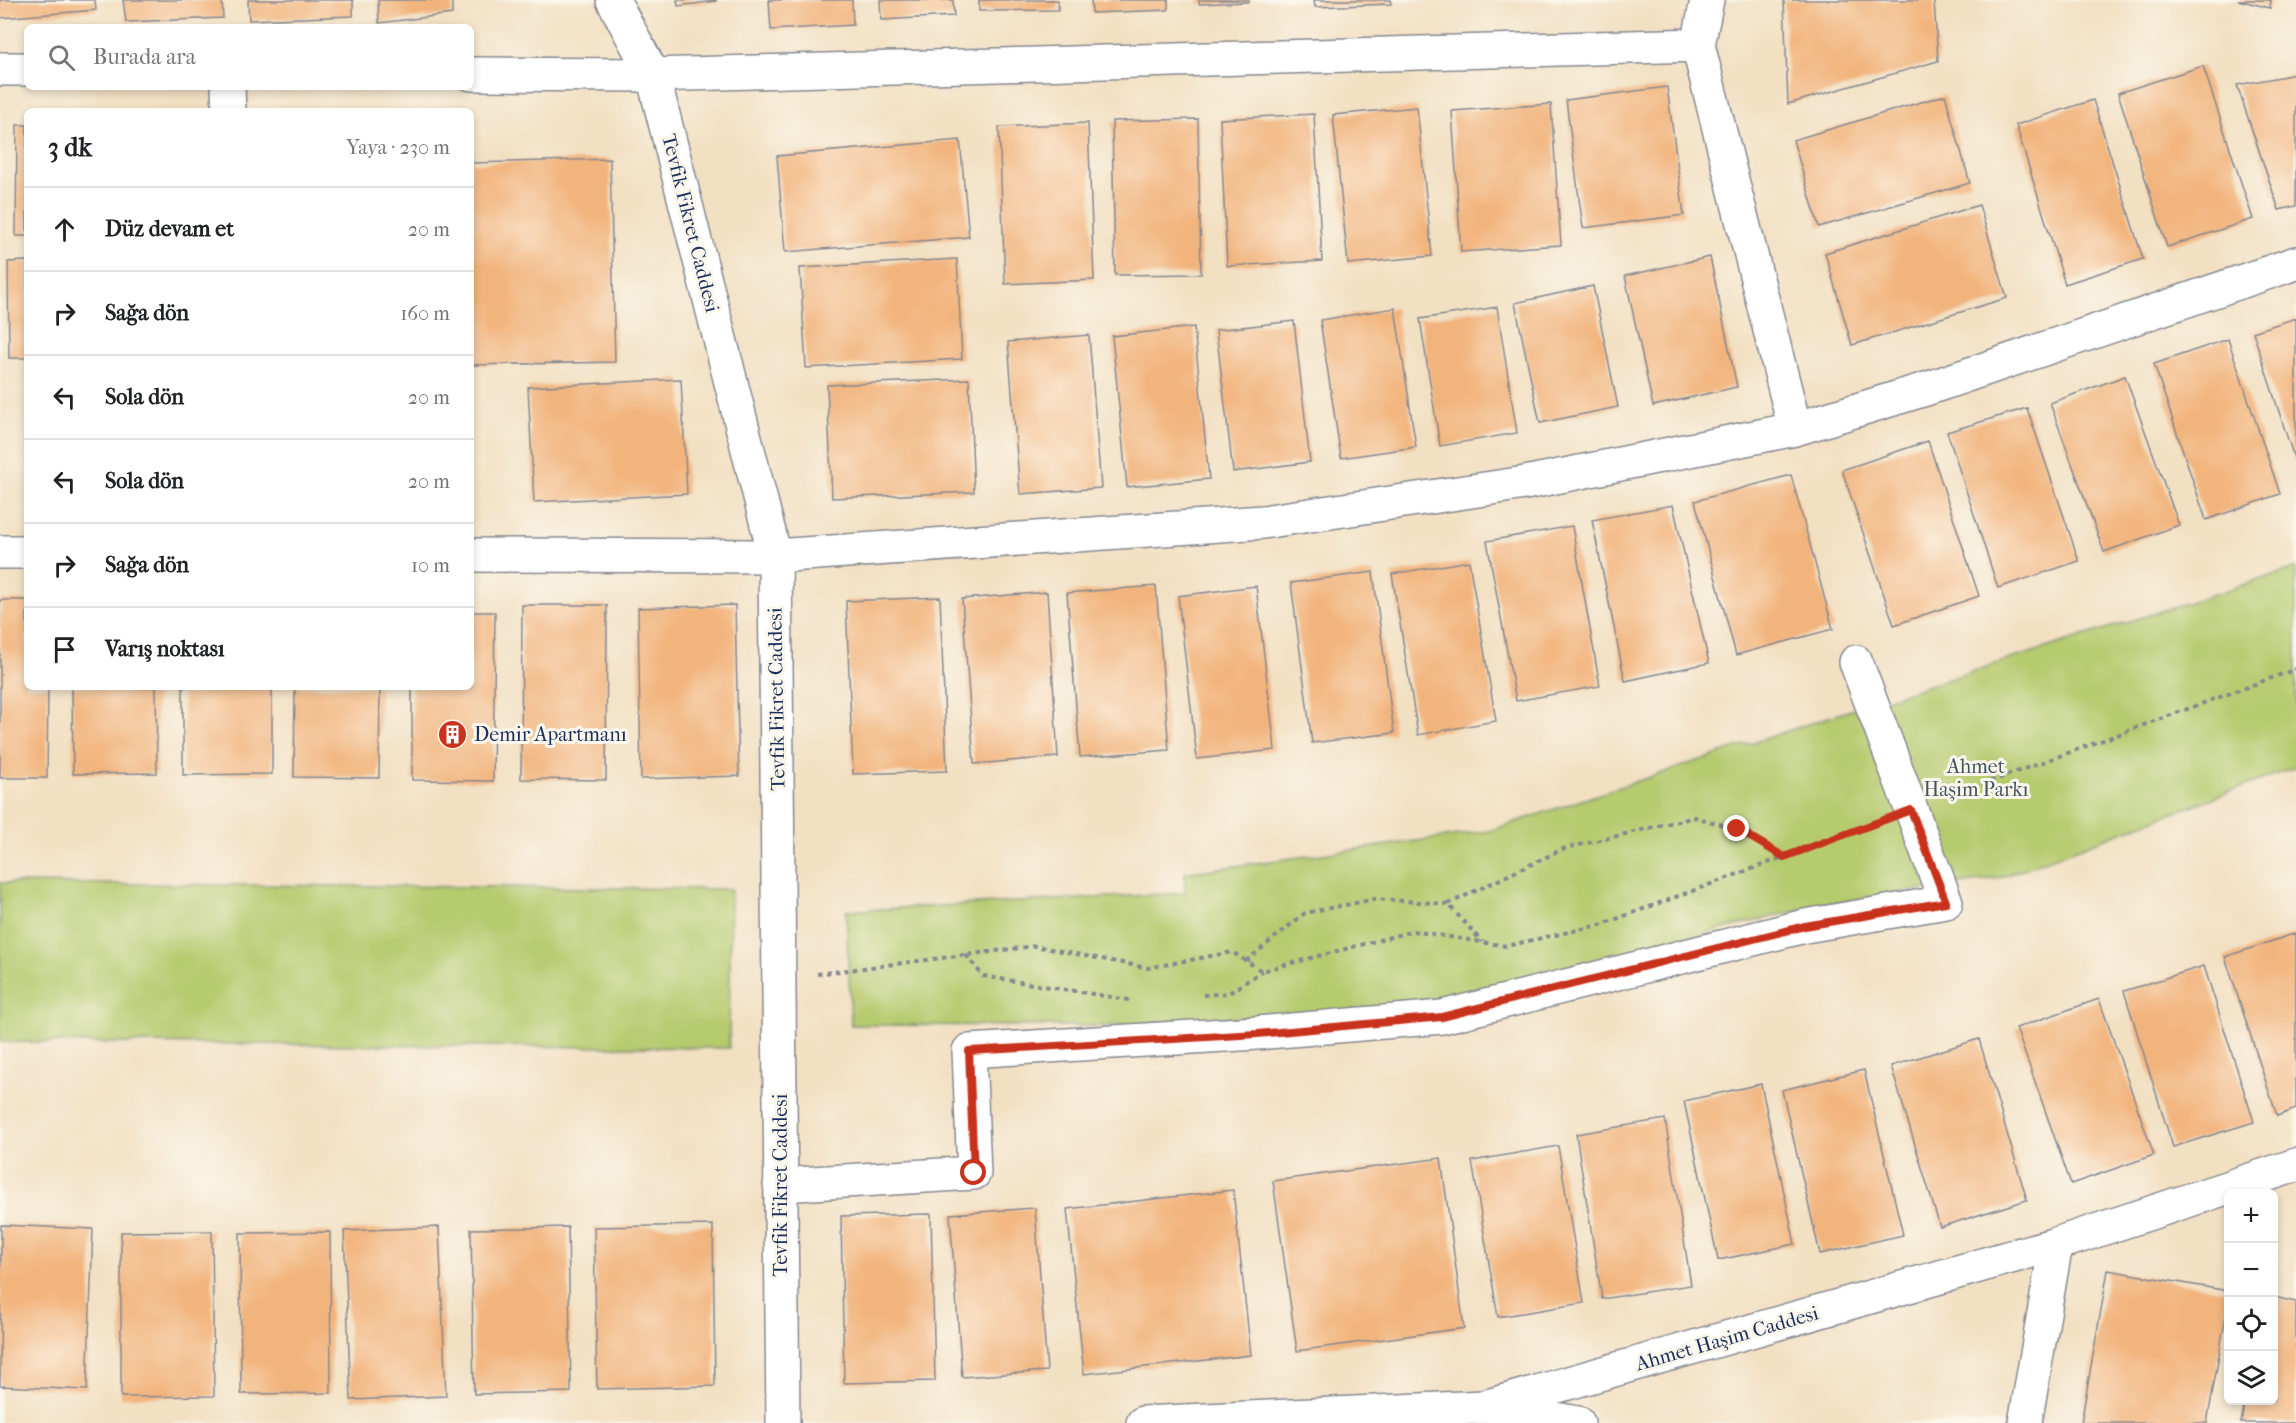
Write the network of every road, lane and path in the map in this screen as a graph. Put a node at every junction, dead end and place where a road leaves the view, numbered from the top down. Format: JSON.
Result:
{"nodes":[{"id":1,"x":613,"y":0,"type":"edge"},
{"id":2,"x":1707,"y":0,"type":"edge"},
{"id":3,"x":1698,"y":45,"type":"junction"},
{"id":4,"x":0,"y":69,"type":"edge"},
{"id":5,"x":24,"y":69,"type":"edge"},
{"id":6,"x":474,"y":74,"type":"edge"},
{"id":7,"x":653,"y":75,"type":"junction"},
{"id":8,"x":228,"y":90,"type":"edge"},
{"id":9,"x":229,"y":108,"type":"edge"},
{"id":10,"x":2296,"y":263,"type":"edge"},
{"id":11,"x":1795,"y":429,"type":"junction"},
{"id":12,"x":0,"y":552,"type":"edge"},
{"id":13,"x":24,"y":552,"type":"edge"},
{"id":14,"x":474,"y":555,"type":"edge"},
{"id":15,"x":775,"y":556,"type":"junction"},
{"id":16,"x":1856,"y":662,"type":"dead end"},
{"id":17,"x":2296,"y":669,"type":"edge"},
{"id":18,"x":1911,"y":810,"type":"junction"},
{"id":19,"x":1784,"y":857,"type":"junction"},
{"id":20,"x":1448,"y":904,"type":"junction"},
{"id":21,"x":1482,"y":942,"type":"junction"},
{"id":22,"x":965,"y":955,"type":"junction"},
{"id":23,"x":1246,"y":961,"type":"junction"},
{"id":24,"x":1262,"y":971,"type":"junction"},
{"id":25,"x":779,"y":979,"type":"junction"},
{"id":26,"x":1193,"y":996,"type":"dead end"},
{"id":27,"x":1134,"y":1001,"type":"dead end"},
{"id":28,"x":2296,"y":1165,"type":"edge"},
{"id":29,"x":780,"y":1185,"type":"junction"},
{"id":30,"x":2056,"y":1244,"type":"junction"},
{"id":31,"x":1484,"y":1407,"type":"junction"},
{"id":32,"x":1405,"y":1416,"type":"edge"},
{"id":33,"x":783,"y":1423,"type":"edge"},
{"id":34,"x":1143,"y":1423,"type":"edge"},
{"id":35,"x":1578,"y":1423,"type":"edge"},
{"id":36,"x":2025,"y":1423,"type":"edge"}],
"edges":[{"from":1,"to":7,"type":"street","name":"Tevfik Fikret Caddesi"},
{"from":2,"to":3,"type":"street"},
{"from":3,"to":7,"type":"street"},
{"from":3,"to":11,"type":"street"},
{"from":4,"to":5,"type":"street"},
{"from":6,"to":7,"type":"street"},
{"from":7,"to":15,"type":"street","name":"Tevfik Fikret Caddesi"},
{"from":8,"to":9,"type":"street"},
{"from":10,"to":11,"type":"street"},
{"from":11,"to":15,"type":"street"},
{"from":12,"to":13,"type":"street"},
{"from":14,"to":15,"type":"street"},
{"from":15,"to":25,"type":"street","name":"Tevfik Fikret Caddesi"},
{"from":16,"to":18,"type":"street"},
{"from":17,"to":18,"type":"path"},
{"from":18,"to":19,"type":"path"},
{"from":18,"to":29,"type":"street"},
{"from":19,"to":20,"type":"path"},
{"from":19,"to":21,"type":"path"},
{"from":20,"to":21,"type":"path"},
{"from":20,"to":23,"type":"path"},
{"from":21,"to":24,"type":"path"},
{"from":22,"to":23,"type":"path"},
{"from":22,"to":25,"type":"path"},
{"from":22,"to":27,"type":"path"},
{"from":23,"to":24,"type":"path"},
{"from":24,"to":26,"type":"path"},
{"from":25,"to":29,"type":"street","name":"Tevfik Fikret Caddesi"},
{"from":28,"to":30,"type":"street","name":"Ahmet Haşim Caddesi"},
{"from":29,"to":33,"type":"street","name":"Tevfik Fikret Caddesi"},
{"from":30,"to":31,"type":"street","name":"Ahmet Haşim Caddesi"},
{"from":30,"to":36,"type":"street"},
{"from":31,"to":32,"type":"street","name":"Ahmet Haşim Caddesi"},
{"from":31,"to":35,"type":"street"},
{"from":32,"to":34,"type":"street","name":"Ahmet Haşim Caddesi"}]}
